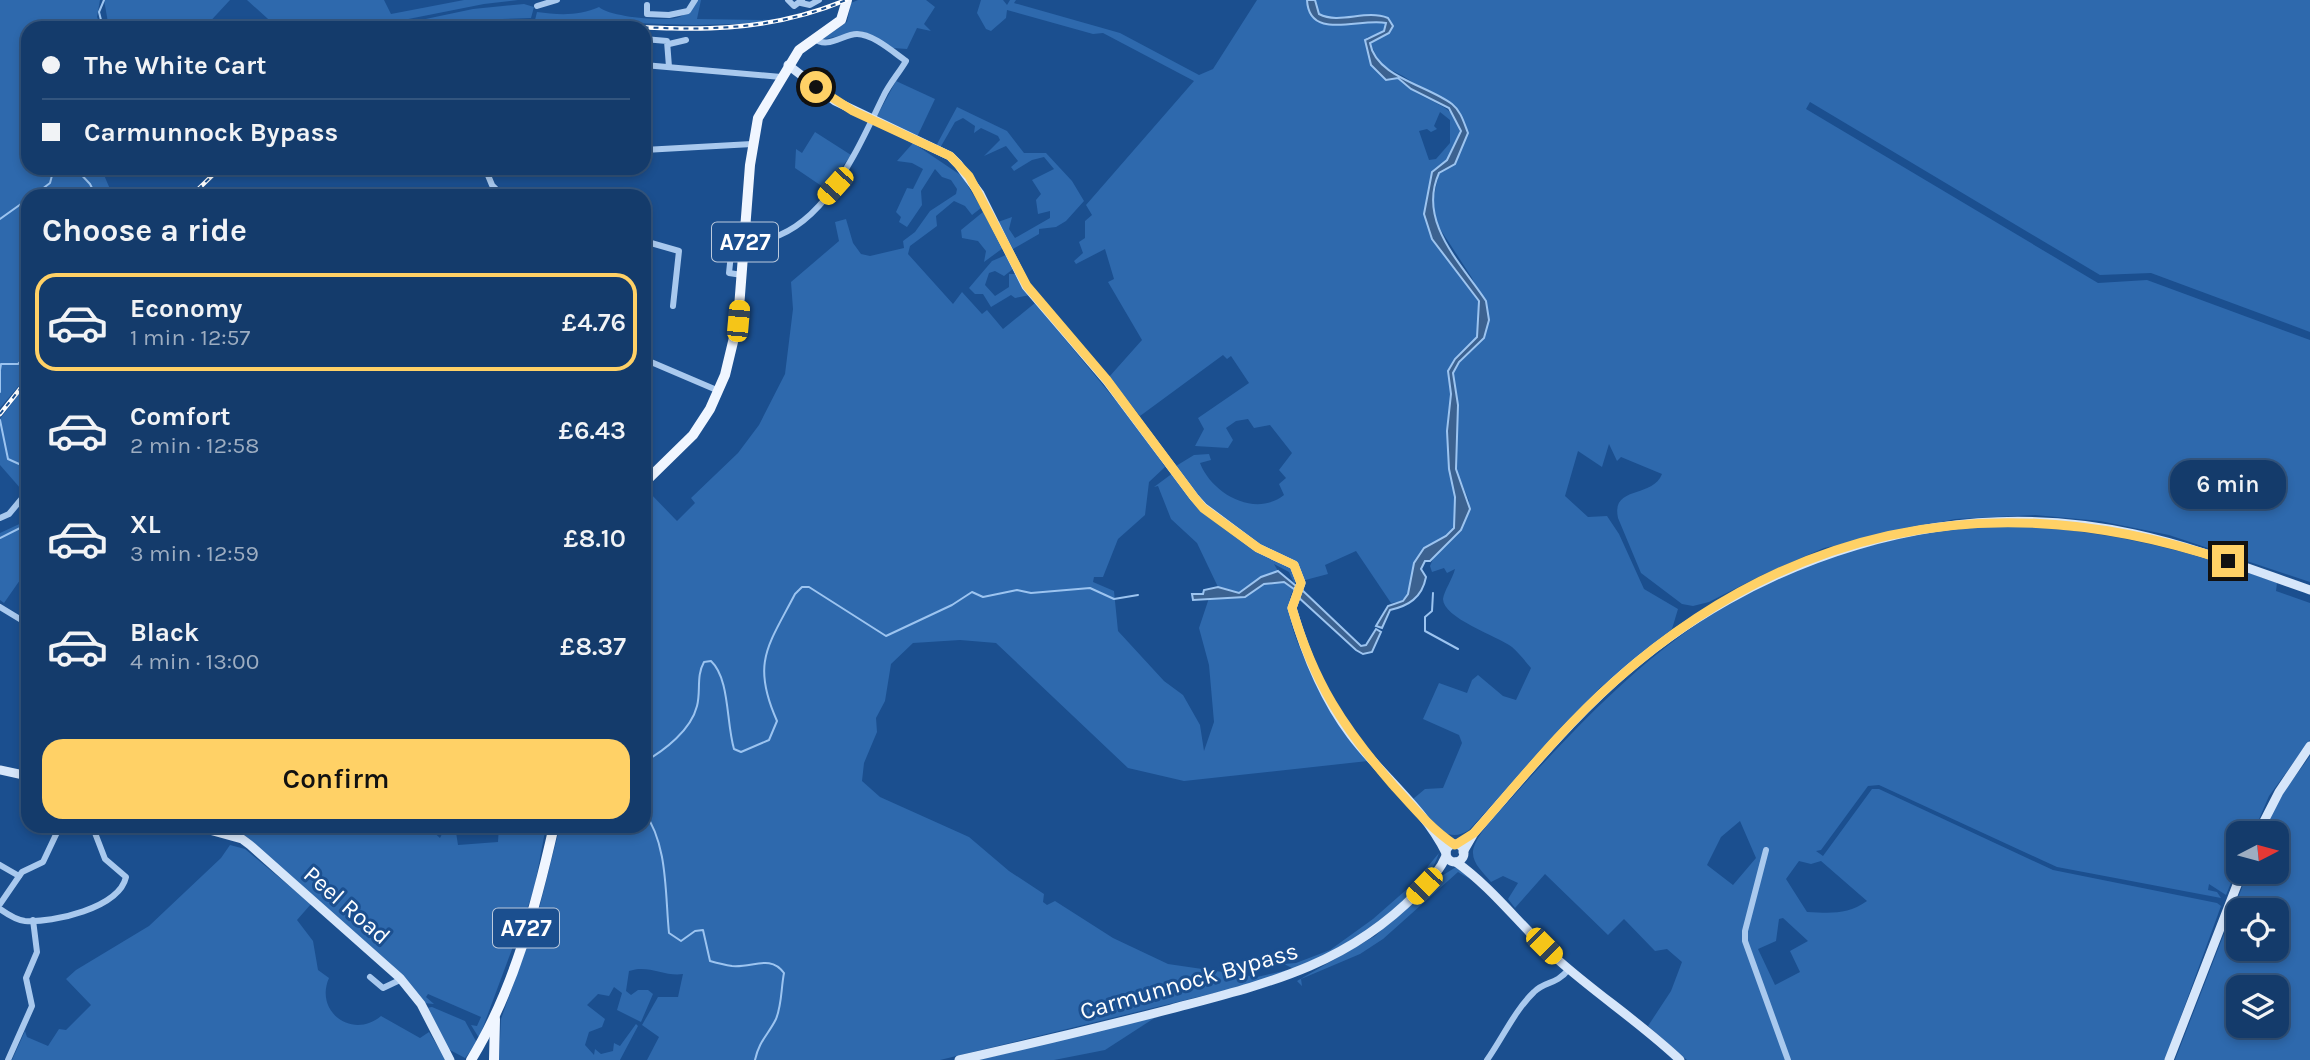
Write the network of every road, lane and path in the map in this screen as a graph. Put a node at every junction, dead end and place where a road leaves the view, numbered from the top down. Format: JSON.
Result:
{"nodes":[{"id":1,"x":557,"y":0,"type":"edge"},
{"id":2,"x":695,"y":0,"type":"edge"},
{"id":3,"x":782,"y":0,"type":"edge"},
{"id":4,"x":788,"y":0,"type":"edge"},
{"id":5,"x":819,"y":0,"type":"edge"},
{"id":6,"x":847,"y":0,"type":"edge"},
{"id":7,"x":802,"y":1,"type":"edge"},
{"id":8,"x":648,"y":5,"type":"dead end"},
{"id":9,"x":537,"y":6,"type":"dead end"},
{"id":10,"x":651,"y":38,"type":"edge"},
{"id":11,"x":814,"y":38,"type":"junction"},
{"id":12,"x":686,"y":40,"type":"dead end"},
{"id":13,"x":669,"y":44,"type":"junction"},
{"id":14,"x":788,"y":65,"type":"junction"},
{"id":15,"x":651,"y":66,"type":"edge"},
{"id":16,"x":670,"y":67,"type":"junction"},
{"id":17,"x":780,"y":77,"type":"junction"},
{"id":18,"x":873,"y":119,"type":"junction"},
{"id":19,"x":752,"y":144,"type":"junction"},
{"id":20,"x":651,"y":150,"type":"edge"},
{"id":21,"x":745,"y":242,"type":"junction"},
{"id":22,"x":651,"y":243,"type":"edge"},
{"id":23,"x":673,"y":306,"type":"dead end"},
{"id":24,"x":651,"y":362,"type":"edge"},
{"id":25,"x":719,"y":391,"type":"junction"},
{"id":26,"x":651,"y":476,"type":"edge"},
{"id":27,"x":21,"y":498,"type":"edge"},
{"id":28,"x":1,"y":515,"type":"edge"},
{"id":29,"x":2309,"y":590,"type":"edge"},
{"id":30,"x":0,"y":607,"type":"edge"},
{"id":31,"x":21,"y":620,"type":"edge"},
{"id":32,"x":2310,"y":746,"type":"edge"},
{"id":33,"x":0,"y":770,"type":"edge"},
{"id":34,"x":21,"y":774,"type":"edge"},
{"id":35,"x":2264,"y":821,"type":"edge"},
{"id":36,"x":1433,"y":831,"type":"junction"},
{"id":37,"x":57,"y":833,"type":"edge"},
{"id":38,"x":95,"y":833,"type":"edge"},
{"id":39,"x":224,"y":833,"type":"edge"},
{"id":40,"x":552,"y":833,"type":"edge"},
{"id":41,"x":1474,"y":833,"type":"junction"},
{"id":42,"x":1455,"y":845,"type":"junction"},
{"id":43,"x":1766,"y":850,"type":"dead end"},
{"id":44,"x":1463,"y":853,"type":"junction"},
{"id":45,"x":1446,"y":855,"type":"junction"},
{"id":46,"x":1456,"y":862,"type":"junction"},
{"id":47,"x":0,"y":865,"type":"edge"},
{"id":48,"x":1440,"y":870,"type":"junction"},
{"id":49,"x":19,"y":876,"type":"junction"},
{"id":50,"x":1481,"y":880,"type":"junction"},
{"id":51,"x":2237,"y":884,"type":"edge"},
{"id":52,"x":0,"y":906,"type":"edge"},
{"id":53,"x":33,"y":920,"type":"junction"},
{"id":54,"x":1569,"y":969,"type":"junction"},
{"id":55,"x":370,"y":977,"type":"dead end"},
{"id":56,"x":402,"y":979,"type":"junction"},
{"id":57,"x":495,"y":1015,"type":"junction"},
{"id":58,"x":443,"y":1048,"type":"junction"},
{"id":59,"x":2,"y":1051,"type":"edge"},
{"id":60,"x":10,"y":1057,"type":"edge"},
{"id":61,"x":450,"y":1060,"type":"edge"},
{"id":62,"x":460,"y":1060,"type":"edge"},
{"id":63,"x":472,"y":1060,"type":"edge"},
{"id":64,"x":481,"y":1060,"type":"edge"},
{"id":65,"x":494,"y":1060,"type":"edge"},
{"id":66,"x":960,"y":1060,"type":"edge"},
{"id":67,"x":1487,"y":1060,"type":"edge"},
{"id":68,"x":1680,"y":1060,"type":"edge"},
{"id":69,"x":1788,"y":1060,"type":"edge"},
{"id":70,"x":2169,"y":1060,"type":"edge"}],
"edges":[{"from":1,"to":9,"type":"street"},
{"from":2,"to":8,"type":"street"},
{"from":3,"to":4,"type":"street"},
{"from":4,"to":7,"type":"street"},
{"from":5,"to":7,"type":"street"},
{"from":6,"to":11,"type":"main road","number":"A727"},
{"from":10,"to":13,"type":"street"},
{"from":11,"to":14,"type":"main road","number":"A727"},
{"from":11,"to":18,"type":"street"},
{"from":12,"to":13,"type":"street"},
{"from":13,"to":16,"type":"street"},
{"from":14,"to":17,"type":"main road","number":"A727"},
{"from":14,"to":18,"type":"main road"},
{"from":15,"to":16,"type":"street"},
{"from":16,"to":17,"type":"street"},
{"from":17,"to":19,"type":"main road","number":"A727"},
{"from":18,"to":21,"type":"street"},
{"from":18,"to":36,"type":"main road"},
{"from":19,"to":20,"type":"street"},
{"from":19,"to":21,"type":"main road","number":"A727"},
{"from":21,"to":25,"type":"main road","number":"A727"},
{"from":22,"to":23,"type":"street"},
{"from":24,"to":25,"type":"street"},
{"from":25,"to":26,"type":"main road","number":"A727"},
{"from":27,"to":28,"type":"street"},
{"from":29,"to":41,"type":"main road"},
{"from":30,"to":31,"type":"street"},
{"from":32,"to":35,"type":"main road"},
{"from":33,"to":34,"type":"main road"},
{"from":36,"to":42,"type":"main road"},
{"from":36,"to":45,"type":"main road"},
{"from":37,"to":49,"type":"street"},
{"from":38,"to":53,"type":"street"},
{"from":39,"to":56,"type":"main road","name":"Peel Road"},
{"from":40,"to":57,"type":"main road","number":"A727"},
{"from":41,"to":42,"type":"main road"},
{"from":41,"to":44,"type":"main road"},
{"from":42,"to":44,"type":"main road"},
{"from":42,"to":45,"type":"main road"},
{"from":43,"to":69,"type":"street"},
{"from":44,"to":46,"type":"main road"},
{"from":44,"to":50,"type":"main road"},
{"from":45,"to":46,"type":"main road"},
{"from":45,"to":48,"type":"main road","name":"Carmunnock Bypass"},
{"from":46,"to":48,"type":"main road","name":"Carmunnock Bypass"},
{"from":46,"to":50,"type":"main road"},
{"from":47,"to":49,"type":"street"},
{"from":48,"to":66,"type":"main road","name":"Carmunnock Bypass"},
{"from":49,"to":52,"type":"street"},
{"from":50,"to":54,"type":"main road"},
{"from":51,"to":70,"type":"main road"},
{"from":52,"to":53,"type":"street"},
{"from":53,"to":60,"type":"street"},
{"from":54,"to":67,"type":"street"},
{"from":54,"to":68,"type":"main road"},
{"from":55,"to":56,"type":"street"},
{"from":56,"to":58,"type":"main road","name":"Peel Road"},
{"from":57,"to":63,"type":"main road","number":"A727"},
{"from":57,"to":65,"type":"main road","number":"A727"},
{"from":58,"to":61,"type":"main road","name":"Peel Road"},
{"from":58,"to":62,"type":"main road","name":"Peel Road"},
{"from":59,"to":60,"type":"street"},
{"from":63,"to":64,"type":"main road"}]}
